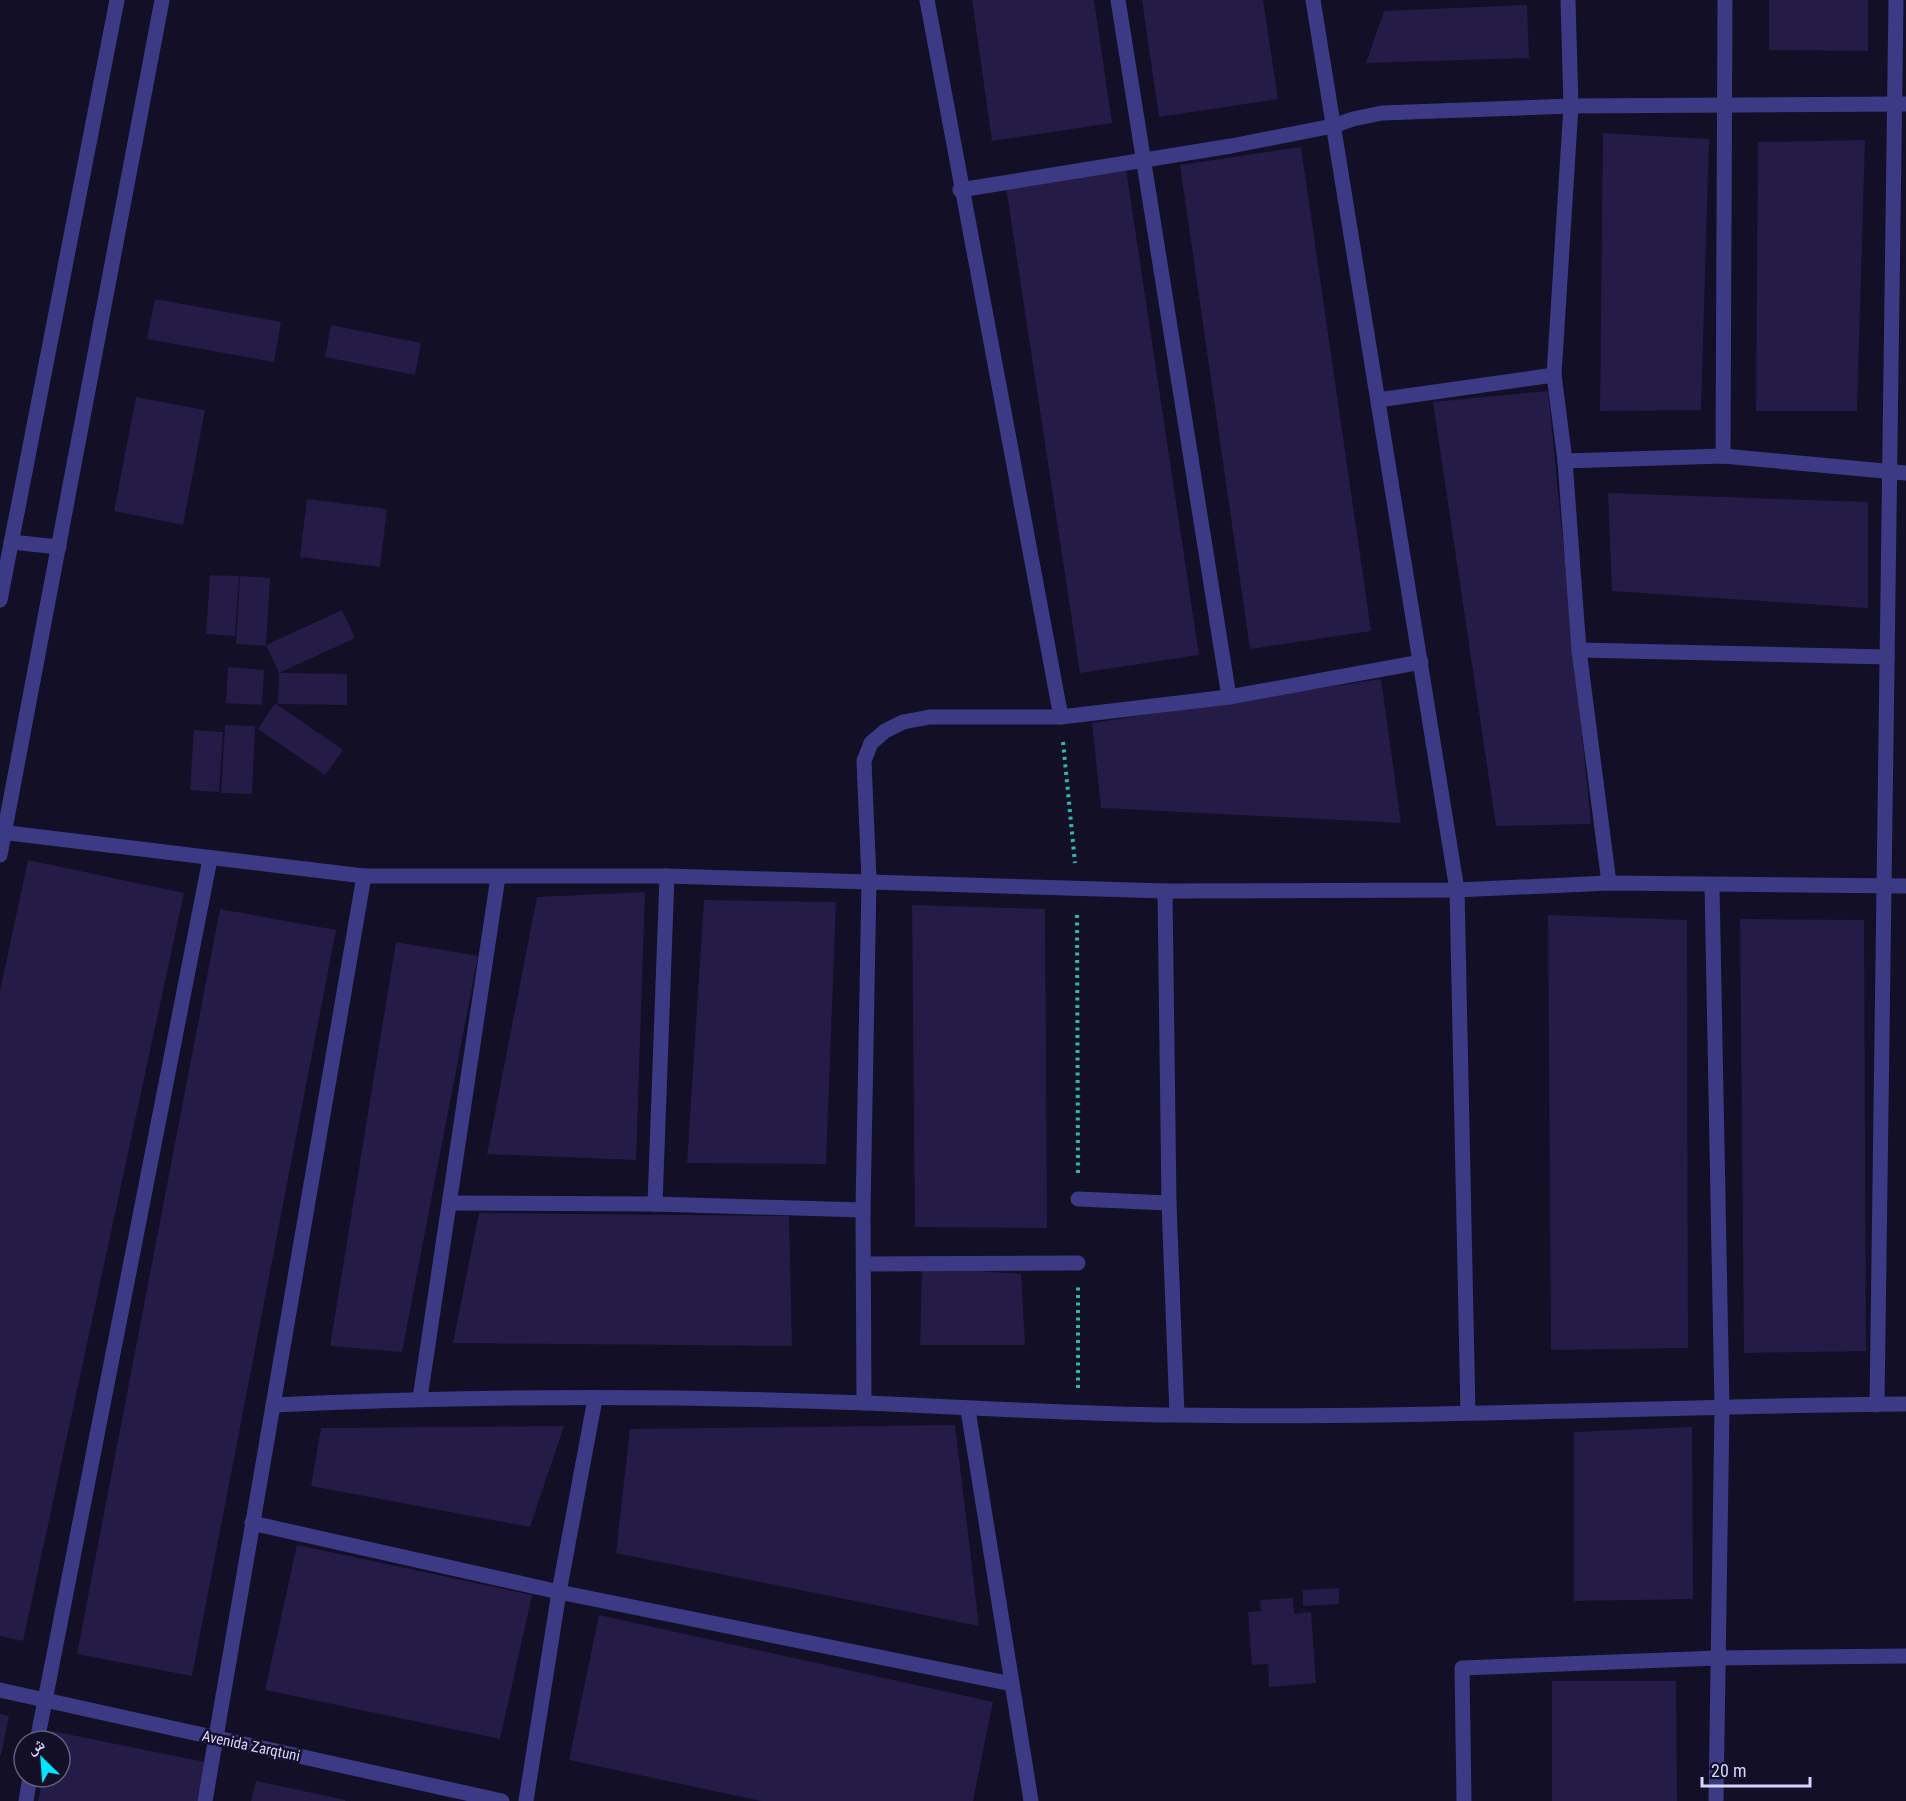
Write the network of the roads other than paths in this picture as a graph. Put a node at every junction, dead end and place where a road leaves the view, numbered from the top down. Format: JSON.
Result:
{"nodes":[{"id":1,"x":117,"y":0,"type":"edge"},
{"id":2,"x":162,"y":0,"type":"edge"},
{"id":3,"x":927,"y":0,"type":"edge"},
{"id":4,"x":1118,"y":0,"type":"edge"},
{"id":5,"x":1313,"y":0,"type":"edge"},
{"id":6,"x":1568,"y":0,"type":"edge"},
{"id":7,"x":1725,"y":0,"type":"edge"},
{"id":8,"x":1896,"y":0,"type":"edge"},
{"id":9,"x":1900,"y":104,"type":"edge"},
{"id":10,"x":1571,"y":106,"type":"junction"},
{"id":11,"x":1724,"y":106,"type":"junction"},
{"id":12,"x":1333,"y":126,"type":"junction"},
{"id":13,"x":1144,"y":159,"type":"junction"},
{"id":14,"x":960,"y":190,"type":"junction"},
{"id":15,"x":1554,"y":375,"type":"junction"},
{"id":16,"x":1378,"y":400,"type":"junction"},
{"id":17,"x":1723,"y":456,"type":"junction"},
{"id":18,"x":1565,"y":460,"type":"junction"},
{"id":19,"x":1890,"y":472,"type":"junction"},
{"id":20,"x":1906,"y":473,"type":"edge"},
{"id":21,"x":11,"y":542,"type":"junction"},
{"id":22,"x":59,"y":547,"type":"junction"},
{"id":23,"x":0,"y":600,"type":"edge"},
{"id":24,"x":1579,"y":650,"type":"junction"},
{"id":25,"x":1887,"y":657,"type":"junction"},
{"id":26,"x":1420,"y":662,"type":"junction"},
{"id":27,"x":1229,"y":697,"type":"junction"},
{"id":28,"x":1060,"y":717,"type":"junction"},
{"id":29,"x":2,"y":832,"type":"edge"},
{"id":30,"x":0,"y":855,"type":"edge"},
{"id":31,"x":210,"y":859,"type":"junction"},
{"id":32,"x":363,"y":876,"type":"junction"},
{"id":33,"x":667,"y":876,"type":"junction"},
{"id":34,"x":498,"y":877,"type":"junction"},
{"id":35,"x":869,"y":880,"type":"junction"},
{"id":36,"x":1609,"y":883,"type":"junction"},
{"id":37,"x":1712,"y":885,"type":"junction"},
{"id":38,"x":1884,"y":885,"type":"junction"},
{"id":39,"x":1906,"y":886,"type":"edge"},
{"id":40,"x":1457,"y":890,"type":"junction"},
{"id":41,"x":1165,"y":891,"type":"junction"},
{"id":42,"x":1078,"y":1198,"type":"road end"},
{"id":43,"x":451,"y":1203,"type":"junction"},
{"id":44,"x":1169,"y":1203,"type":"junction"},
{"id":45,"x":655,"y":1204,"type":"junction"},
{"id":46,"x":864,"y":1210,"type":"junction"},
{"id":47,"x":1078,"y":1263,"type":"road end"},
{"id":48,"x":865,"y":1264,"type":"junction"},
{"id":49,"x":420,"y":1398,"type":"junction"},
{"id":50,"x":595,"y":1399,"type":"junction"},
{"id":51,"x":864,"y":1403,"type":"junction"},
{"id":52,"x":1906,"y":1404,"type":"edge"},
{"id":53,"x":273,"y":1405,"type":"junction"},
{"id":54,"x":1877,"y":1405,"type":"junction"},
{"id":55,"x":1722,"y":1407,"type":"junction"},
{"id":56,"x":968,"y":1410,"type":"junction"},
{"id":57,"x":1468,"y":1413,"type":"junction"},
{"id":58,"x":1178,"y":1415,"type":"junction"},
{"id":59,"x":252,"y":1523,"type":"junction"},
{"id":60,"x":559,"y":1592,"type":"junction"},
{"id":61,"x":1906,"y":1656,"type":"edge"},
{"id":62,"x":1717,"y":1658,"type":"junction"},
{"id":63,"x":1012,"y":1684,"type":"junction"},
{"id":64,"x":0,"y":1690,"type":"edge"},
{"id":65,"x":45,"y":1700,"type":"junction"},
{"id":66,"x":39,"y":1729,"type":"edge"},
{"id":67,"x":215,"y":1738,"type":"junction"},
{"id":68,"x":205,"y":1801,"type":"edge"},
{"id":69,"x":502,"y":1801,"type":"edge"},
{"id":70,"x":526,"y":1801,"type":"edge"},
{"id":71,"x":1030,"y":1801,"type":"edge"},
{"id":72,"x":1464,"y":1801,"type":"edge"},
{"id":73,"x":1716,"y":1801,"type":"edge"}],
"edges":[{"from":1,"to":21,"type":"street"},
{"from":2,"to":22,"type":"street"},
{"from":3,"to":14,"type":"street"},
{"from":4,"to":13,"type":"street"},
{"from":5,"to":12,"type":"street"},
{"from":6,"to":10,"type":"street"},
{"from":7,"to":11,"type":"street"},
{"from":8,"to":9,"type":"street"},
{"from":9,"to":11,"type":"street"},
{"from":9,"to":19,"type":"street"},
{"from":10,"to":11,"type":"street"},
{"from":10,"to":12,"type":"street"},
{"from":10,"to":15,"type":"street"},
{"from":11,"to":17,"type":"street"},
{"from":12,"to":13,"type":"street"},
{"from":12,"to":16,"type":"street"},
{"from":13,"to":14,"type":"street"},
{"from":13,"to":27,"type":"street"},
{"from":14,"to":28,"type":"street"},
{"from":15,"to":16,"type":"street"},
{"from":15,"to":18,"type":"street"},
{"from":16,"to":26,"type":"street"},
{"from":17,"to":18,"type":"street"},
{"from":17,"to":19,"type":"street"},
{"from":18,"to":24,"type":"street"},
{"from":19,"to":20,"type":"street"},
{"from":19,"to":25,"type":"street"},
{"from":21,"to":22,"type":"street"},
{"from":21,"to":23,"type":"street"},
{"from":22,"to":29,"type":"street"},
{"from":24,"to":25,"type":"street"},
{"from":24,"to":36,"type":"street"},
{"from":25,"to":38,"type":"street"},
{"from":26,"to":27,"type":"street"},
{"from":26,"to":40,"type":"street"},
{"from":27,"to":28,"type":"street"},
{"from":28,"to":35,"type":"street"},
{"from":29,"to":30,"type":"street"},
{"from":29,"to":31,"type":"street"},
{"from":31,"to":32,"type":"street"},
{"from":31,"to":65,"type":"street"},
{"from":32,"to":34,"type":"street"},
{"from":32,"to":53,"type":"street"},
{"from":33,"to":34,"type":"street"},
{"from":33,"to":35,"type":"street"},
{"from":33,"to":45,"type":"street"},
{"from":34,"to":43,"type":"street"},
{"from":35,"to":41,"type":"street"},
{"from":35,"to":46,"type":"street"},
{"from":36,"to":37,"type":"street"},
{"from":36,"to":40,"type":"street"},
{"from":37,"to":38,"type":"street"},
{"from":37,"to":55,"type":"street"},
{"from":38,"to":39,"type":"street"},
{"from":38,"to":54,"type":"street"},
{"from":40,"to":41,"type":"street"},
{"from":40,"to":57,"type":"street"},
{"from":41,"to":44,"type":"street"},
{"from":42,"to":44,"type":"street"},
{"from":43,"to":45,"type":"street"},
{"from":43,"to":49,"type":"street"},
{"from":44,"to":58,"type":"street"},
{"from":45,"to":46,"type":"street"},
{"from":46,"to":48,"type":"street"},
{"from":47,"to":48,"type":"street"},
{"from":48,"to":51,"type":"street"},
{"from":49,"to":50,"type":"street"},
{"from":49,"to":53,"type":"street"},
{"from":50,"to":51,"type":"street"},
{"from":50,"to":60,"type":"street"},
{"from":51,"to":56,"type":"street"},
{"from":52,"to":54,"type":"street"},
{"from":53,"to":59,"type":"street"},
{"from":54,"to":55,"type":"street"},
{"from":55,"to":57,"type":"street"},
{"from":55,"to":62,"type":"street"},
{"from":56,"to":58,"type":"street"},
{"from":56,"to":63,"type":"street"},
{"from":57,"to":58,"type":"street"},
{"from":59,"to":60,"type":"street"},
{"from":59,"to":67,"type":"street"},
{"from":60,"to":63,"type":"street"},
{"from":60,"to":70,"type":"street"},
{"from":61,"to":62,"type":"street"},
{"from":62,"to":72,"type":"street"},
{"from":62,"to":73,"type":"street"},
{"from":63,"to":71,"type":"street"},
{"from":64,"to":65,"type":"street","name":"Avenida Zarqtuni"},
{"from":65,"to":66,"type":"street"},
{"from":65,"to":67,"type":"street","name":"Avenida Zarqtuni"},
{"from":67,"to":68,"type":"street"},
{"from":67,"to":69,"type":"street","name":"Avenida Zarqtuni"}]}
